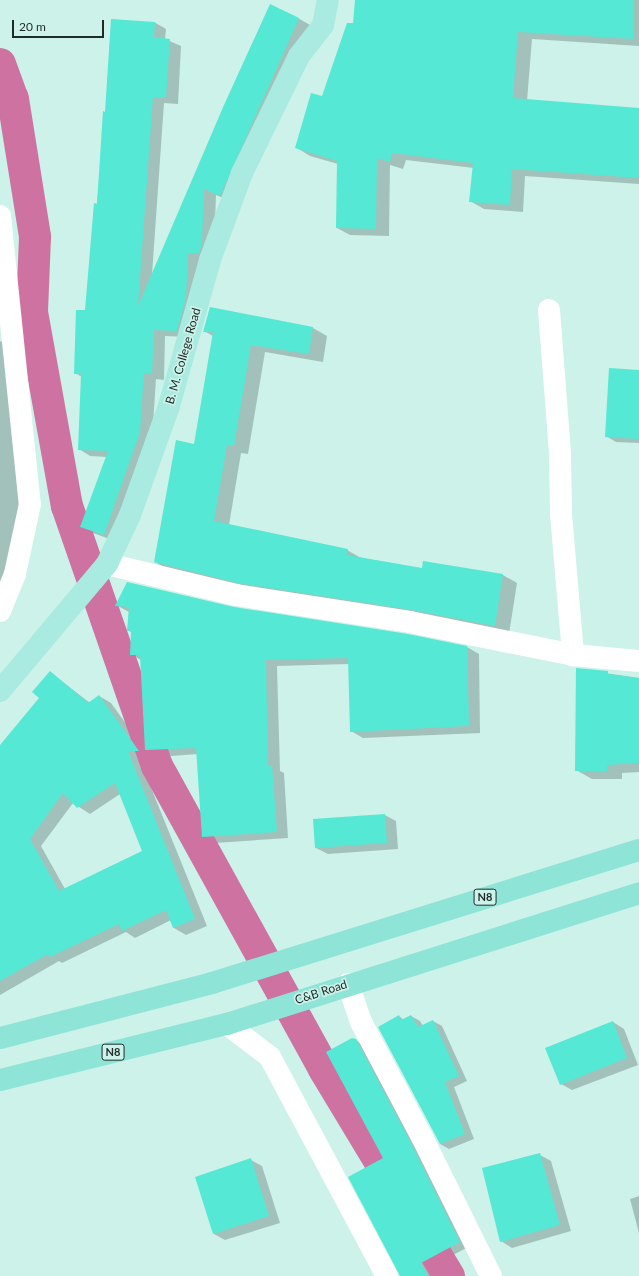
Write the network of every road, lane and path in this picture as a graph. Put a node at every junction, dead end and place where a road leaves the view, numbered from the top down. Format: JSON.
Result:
{"nodes":[{"id":1,"x":328,"y":0,"type":"edge"},
{"id":2,"x":0,"y":216,"type":"edge"},
{"id":3,"x":549,"y":310,"type":"dead end"},
{"id":4,"x":107,"y":564,"type":"junction"},
{"id":5,"x":0,"y":611,"type":"edge"},
{"id":6,"x":573,"y":655,"type":"junction"},
{"id":7,"x":639,"y":661,"type":"edge"},
{"id":8,"x":0,"y":690,"type":"edge"},
{"id":9,"x":639,"y":850,"type":"edge"},
{"id":10,"x":639,"y":893,"type":"edge"},
{"id":11,"x":348,"y":984,"type":"junction"},
{"id":12,"x":227,"y":1024,"type":"junction"},
{"id":13,"x":0,"y":1038,"type":"edge"},
{"id":14,"x":0,"y":1080,"type":"edge"},
{"id":15,"x":387,"y":1276,"type":"edge"},
{"id":16,"x":491,"y":1276,"type":"edge"}],
"edges":[{"from":1,"to":4,"type":"main road","name":"B. M. College Road"},
{"from":2,"to":5,"type":"street"},
{"from":3,"to":6,"type":"street"},
{"from":4,"to":6,"type":"street"},
{"from":4,"to":8,"type":"main road","name":"B. M. College Road"},
{"from":6,"to":7,"type":"street"},
{"from":9,"to":13,"type":"highway","number":"N8"},
{"from":10,"to":11,"type":"highway","name":"C&B Road","number":"N8"},
{"from":11,"to":12,"type":"highway","name":"C&B Road","number":"N8"},
{"from":11,"to":16,"type":"street"},
{"from":12,"to":14,"type":"highway","name":"C&B Road","number":"N8"},
{"from":12,"to":15,"type":"street"}]}
